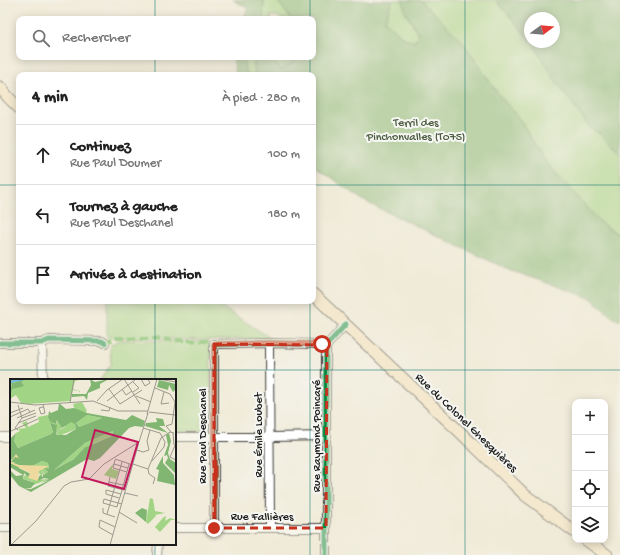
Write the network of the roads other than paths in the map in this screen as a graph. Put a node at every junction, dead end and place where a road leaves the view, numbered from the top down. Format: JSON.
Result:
{"nodes":[{"id":1,"x":0,"y":88,"type":"edge"},
{"id":2,"x":16,"y":105,"type":"edge"},
{"id":3,"x":316,"y":297,"type":"edge"},
{"id":4,"x":346,"y":324,"type":"junction"},
{"id":5,"x":0,"y":343,"type":"edge"},
{"id":6,"x":42,"y":343,"type":"junction"},
{"id":7,"x":105,"y":343,"type":"dead end"},
{"id":8,"x":269,"y":343,"type":"junction"},
{"id":9,"x":327,"y":345,"type":"junction"},
{"id":10,"x":43,"y":379,"type":"edge"},
{"id":11,"x":214,"y":436,"type":"junction"},
{"id":12,"x":326,"y":436,"type":"junction"},
{"id":13,"x":176,"y":437,"type":"edge"},
{"id":14,"x":270,"y":437,"type":"junction"},
{"id":15,"x":176,"y":528,"type":"edge"},
{"id":16,"x":214,"y":528,"type":"junction"},
{"id":17,"x":270,"y":528,"type":"junction"},
{"id":18,"x":326,"y":528,"type":"junction"},
{"id":19,"x":572,"y":530,"type":"edge"},
{"id":20,"x":590,"y":543,"type":"edge"},
{"id":21,"x":326,"y":555,"type":"edge"},
{"id":22,"x":607,"y":555,"type":"edge"}],
"edges":[{"from":1,"to":2,"type":"main road"},
{"from":3,"to":4,"type":"main road","name":"Rue du Colonel Ghesquières"},
{"from":4,"to":9,"type":"street"},
{"from":4,"to":19,"type":"main road","name":"Rue du Colonel Ghesquières"},
{"from":5,"to":6,"type":"street"},
{"from":6,"to":7,"type":"street"},
{"from":6,"to":10,"type":"street"},
{"from":8,"to":9,"type":"street"},
{"from":8,"to":11,"type":"street","name":"Rue Paul Deschanel"},
{"from":8,"to":14,"type":"street","name":"Rue Émile Loubet"},
{"from":9,"to":12,"type":"street","name":"Rue Raymond Poincaré"},
{"from":11,"to":13,"type":"street"},
{"from":11,"to":14,"type":"street"},
{"from":11,"to":16,"type":"street","name":"Rue Paul Deschanel"},
{"from":12,"to":14,"type":"street"},
{"from":12,"to":18,"type":"street","name":"Rue Raymond Poincaré"},
{"from":14,"to":17,"type":"street","name":"Rue Émile Loubet"},
{"from":15,"to":16,"type":"street","name":"Rue Fallières"},
{"from":16,"to":17,"type":"street","name":"Rue Fallières"},
{"from":17,"to":18,"type":"street","name":"Rue Fallières"},
{"from":18,"to":21,"type":"street","name":"Rue Raymond Poincaré"},
{"from":20,"to":22,"type":"main road"}]}
